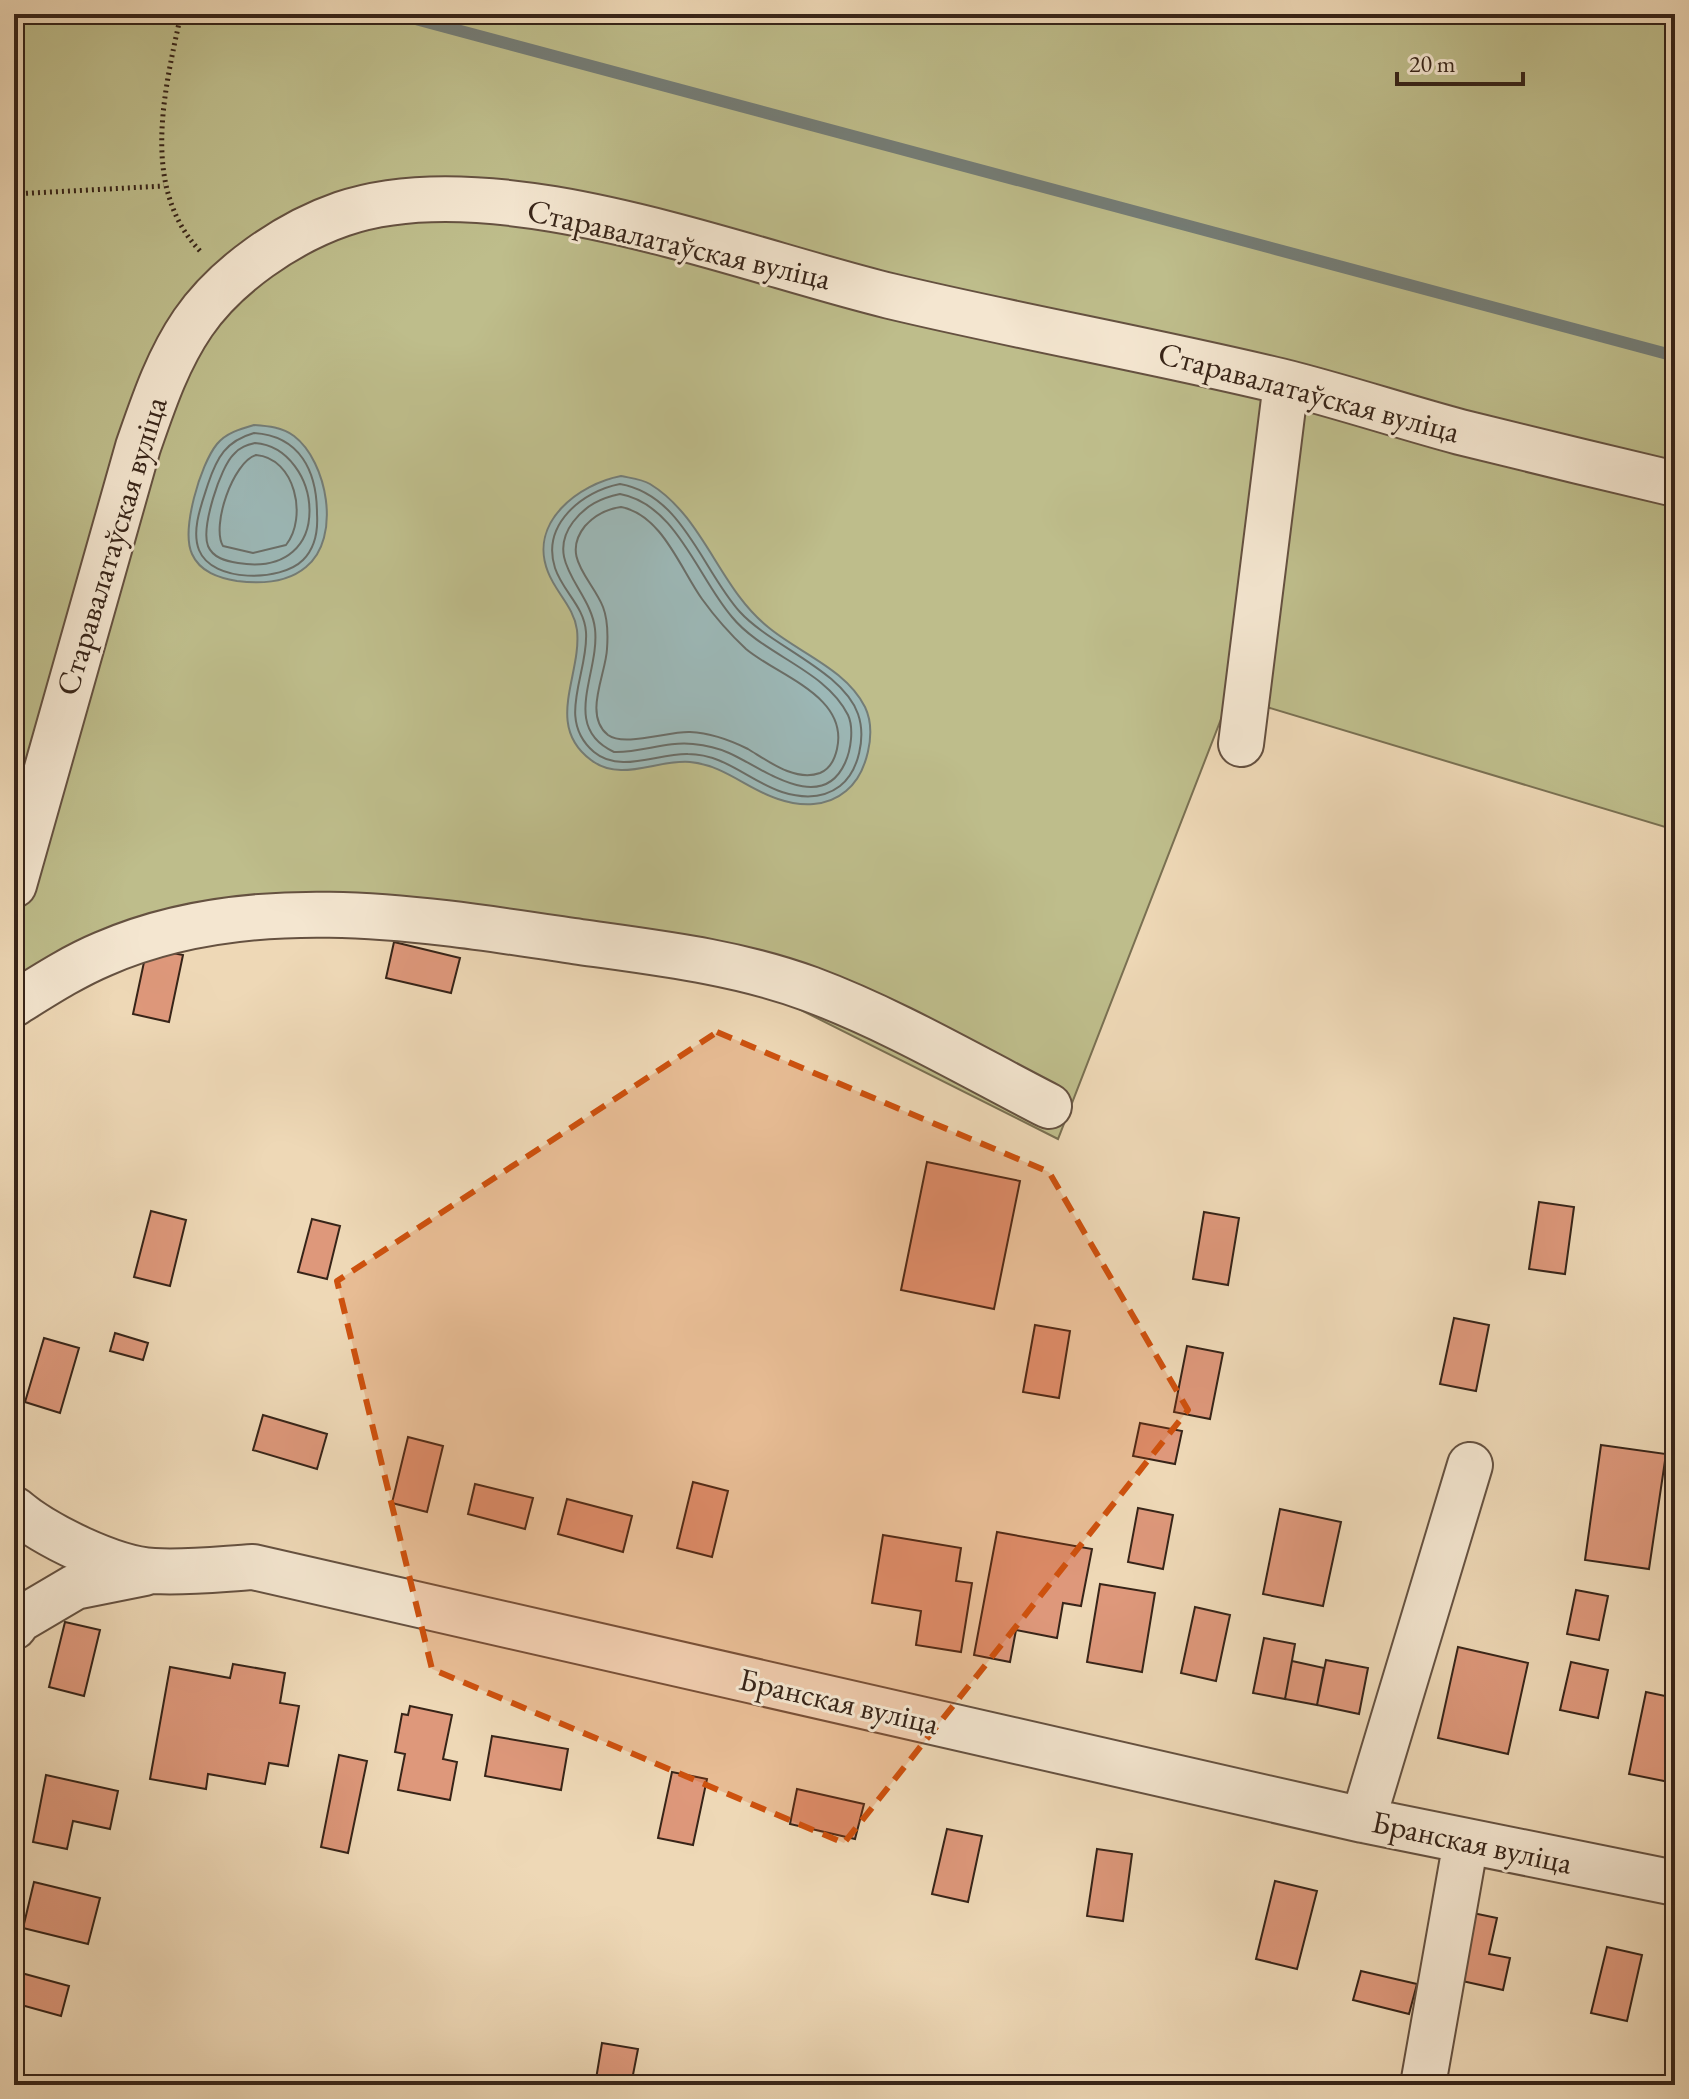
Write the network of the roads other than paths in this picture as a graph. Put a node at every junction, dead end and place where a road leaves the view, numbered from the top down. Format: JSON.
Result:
{"nodes":[{"id":1,"x":1286,"y":383,"type":"junction"},
{"id":2,"x":1675,"y":484,"type":"edge"},
{"id":3,"x":1241,"y":744,"type":"dead end"},
{"id":4,"x":14,"y":885,"type":"edge"},
{"id":5,"x":14,"y":1004,"type":"edge"},
{"id":6,"x":1049,"y":1106,"type":"dead end"},
{"id":7,"x":1470,"y":1465,"type":"dead end"},
{"id":8,"x":14,"y":1509,"type":"edge"},
{"id":9,"x":151,"y":1571,"type":"junction"},
{"id":10,"x":14,"y":1627,"type":"edge"},
{"id":11,"x":1363,"y":1820,"type":"junction"},
{"id":12,"x":1466,"y":1841,"type":"junction"},
{"id":13,"x":1675,"y":1883,"type":"edge"},
{"id":14,"x":1423,"y":2085,"type":"edge"}],
"edges":[{"from":1,"to":2,"type":"street","name":"Старавалатаўская вуліца"},
{"from":1,"to":3,"type":"street"},
{"from":1,"to":4,"type":"street","name":"Старавалатаўская вуліца"},
{"from":5,"to":6,"type":"street"},
{"from":7,"to":11,"type":"street"},
{"from":8,"to":9,"type":"street","name":"Бранская вуліца"},
{"from":9,"to":10,"type":"street"},
{"from":9,"to":11,"type":"street","name":"Бранская вуліца"},
{"from":11,"to":12,"type":"street","name":"Бранская вуліца"},
{"from":12,"to":13,"type":"street","name":"Бранская вуліца"},
{"from":12,"to":14,"type":"street"}]}
